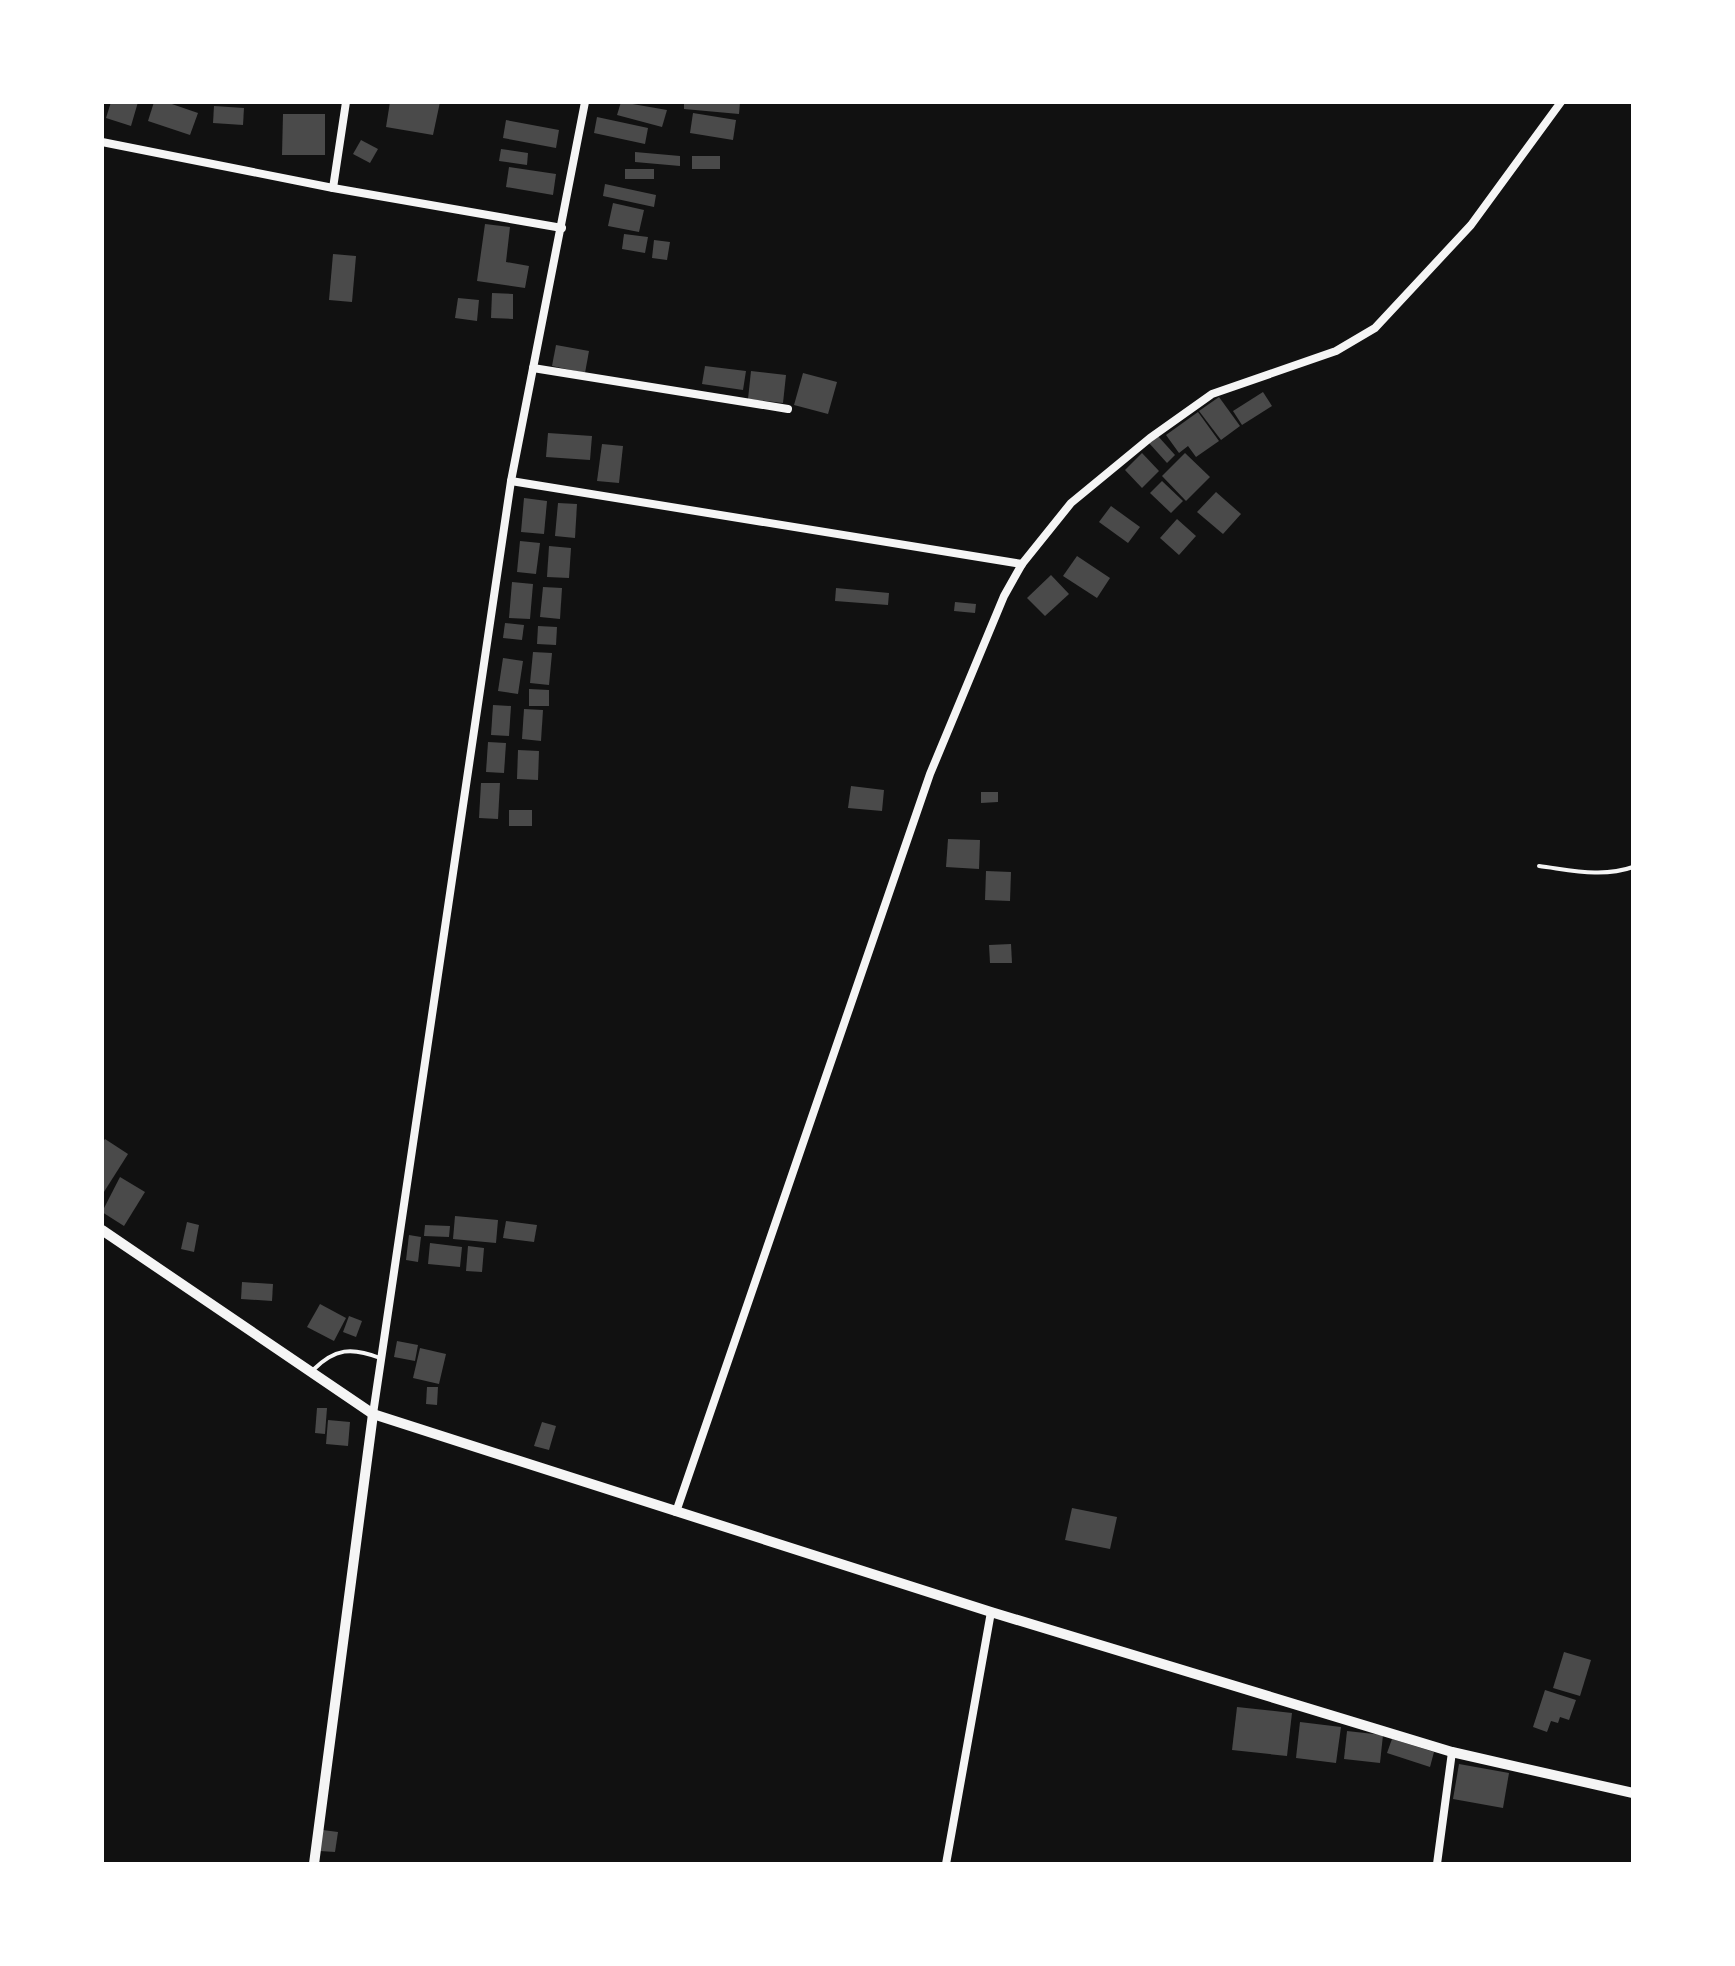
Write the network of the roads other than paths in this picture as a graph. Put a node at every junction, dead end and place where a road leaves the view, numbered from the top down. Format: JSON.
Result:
{"nodes":[{"id":1,"x":346,"y":102,"type":"edge"},
{"id":2,"x":585,"y":102,"type":"edge"},
{"id":3,"x":1561,"y":102,"type":"edge"},
{"id":4,"x":102,"y":142,"type":"edge"},
{"id":5,"x":333,"y":188,"type":"junction"},
{"id":6,"x":562,"y":228,"type":"junction"},
{"id":7,"x":533,"y":368,"type":"junction"},
{"id":8,"x":788,"y":409,"type":"dead end"},
{"id":9,"x":511,"y":481,"type":"junction"},
{"id":10,"x":1022,"y":564,"type":"junction"},
{"id":11,"x":1539,"y":866,"type":"dead end"},
{"id":12,"x":1633,"y":867,"type":"edge"},
{"id":13,"x":102,"y":1230,"type":"edge"},
{"id":14,"x":381,"y":1358,"type":"junction"},
{"id":15,"x":312,"y":1372,"type":"junction"},
{"id":16,"x":373,"y":1414,"type":"junction"},
{"id":17,"x":676,"y":1512,"type":"junction"},
{"id":18,"x":991,"y":1612,"type":"junction"},
{"id":19,"x":1452,"y":1752,"type":"junction"},
{"id":20,"x":1633,"y":1793,"type":"edge"},
{"id":21,"x":314,"y":1864,"type":"edge"},
{"id":22,"x":946,"y":1864,"type":"edge"},
{"id":23,"x":1437,"y":1864,"type":"edge"}],
"edges":[{"from":1,"to":5,"type":"street"},
{"from":2,"to":6,"type":"street"},
{"from":3,"to":10,"type":"street"},
{"from":4,"to":5,"type":"street"},
{"from":5,"to":6,"type":"street"},
{"from":6,"to":7,"type":"street"},
{"from":7,"to":8,"type":"street"},
{"from":7,"to":9,"type":"street"},
{"from":9,"to":10,"type":"street"},
{"from":9,"to":14,"type":"street"},
{"from":10,"to":17,"type":"street"},
{"from":11,"to":12,"type":"lane"},
{"from":13,"to":15,"type":"street"},
{"from":14,"to":15,"type":"lane"},
{"from":14,"to":16,"type":"street"},
{"from":15,"to":16,"type":"street"},
{"from":16,"to":17,"type":"street"},
{"from":16,"to":21,"type":"street"},
{"from":17,"to":18,"type":"street"},
{"from":18,"to":19,"type":"street"},
{"from":18,"to":22,"type":"street"},
{"from":19,"to":20,"type":"street"},
{"from":19,"to":23,"type":"street"}]}
